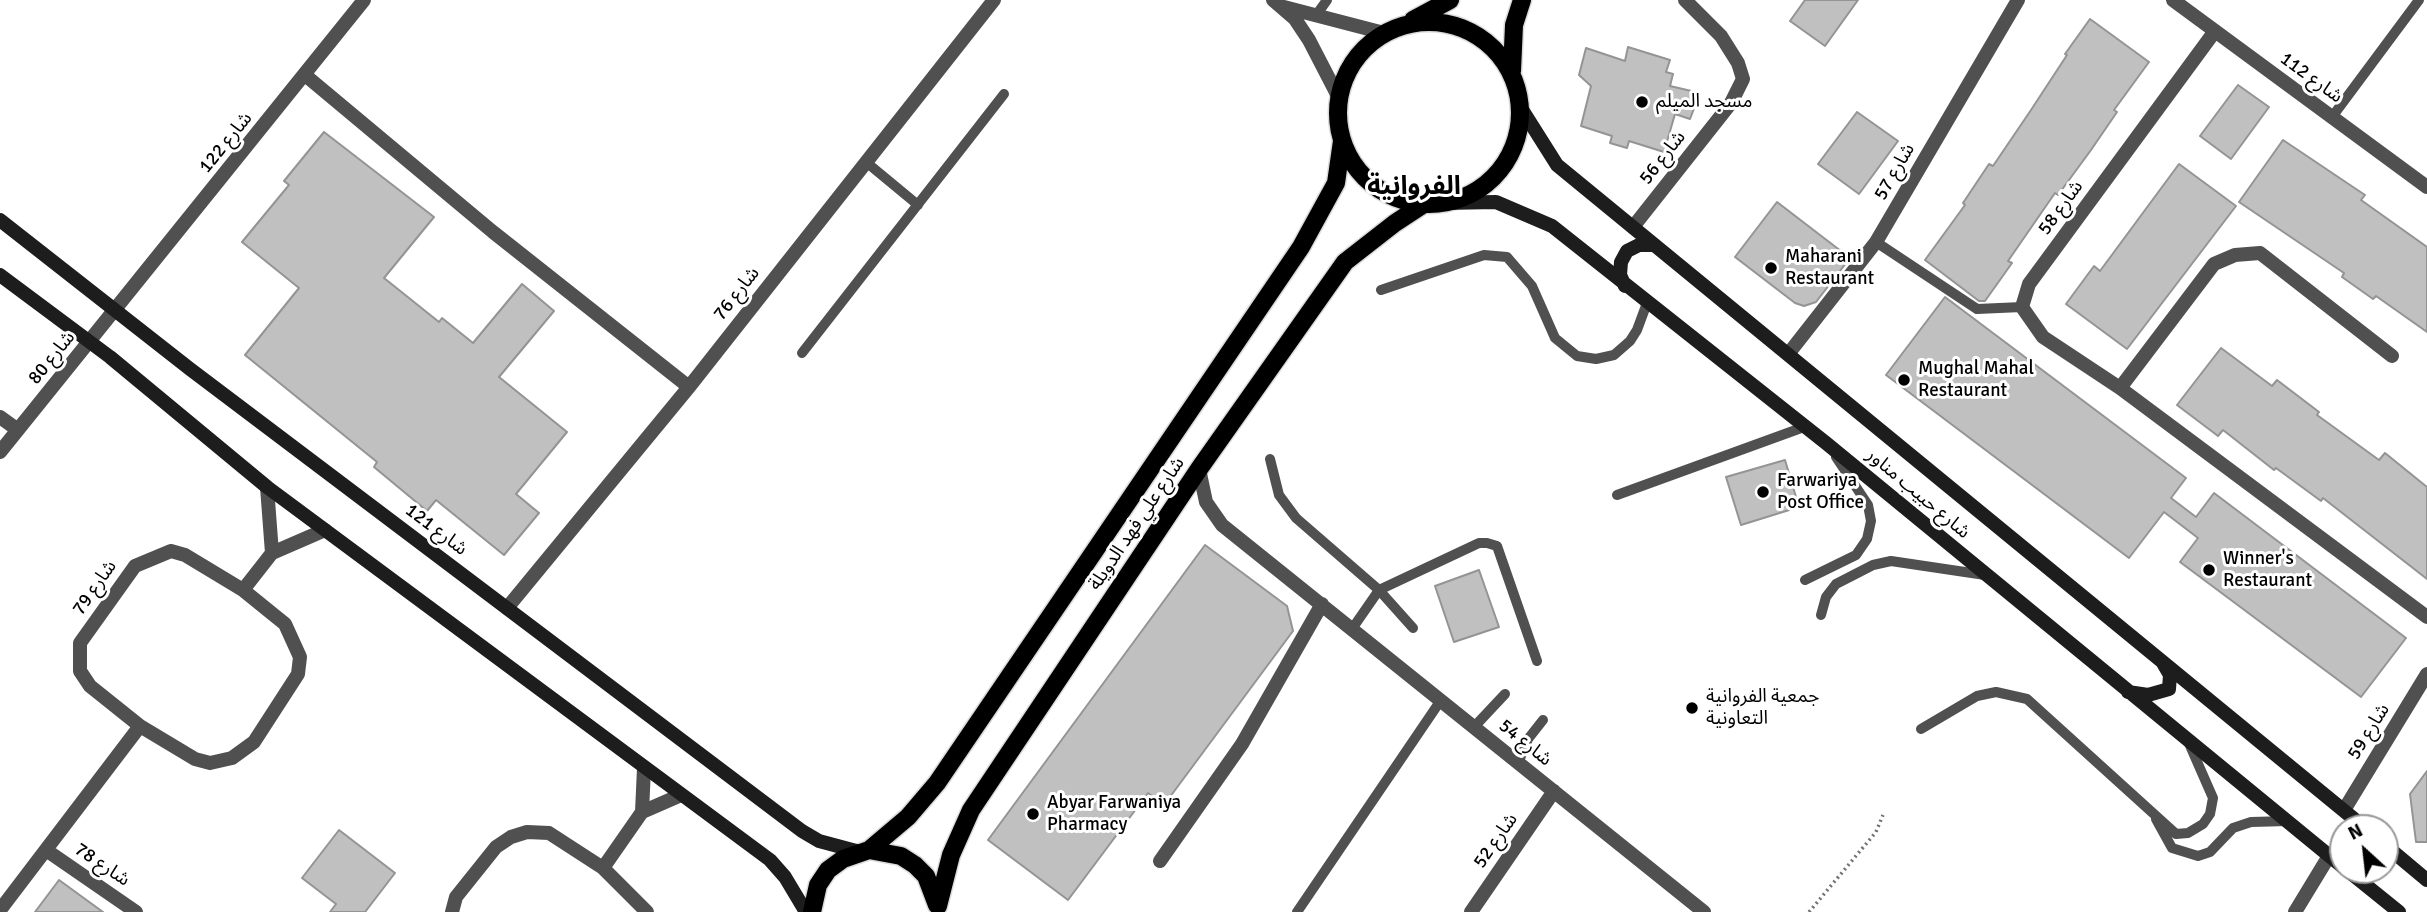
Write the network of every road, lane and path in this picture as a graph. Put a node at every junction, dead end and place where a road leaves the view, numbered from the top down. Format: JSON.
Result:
{"nodes":[{"id":1,"x":365,"y":0,"type":"edge"},
{"id":2,"x":993,"y":0,"type":"edge"},
{"id":3,"x":1327,"y":0,"type":"edge"},
{"id":4,"x":1450,"y":0,"type":"edge"},
{"id":5,"x":1522,"y":0,"type":"edge"},
{"id":6,"x":2018,"y":0,"type":"edge"},
{"id":7,"x":2173,"y":0,"type":"edge"},
{"id":8,"x":2419,"y":0,"type":"edge"},
{"id":9,"x":1277,"y":3,"type":"edge"},
{"id":10,"x":1694,"y":3,"type":"edge"},
{"id":11,"x":1317,"y":14,"type":"junction"},
{"id":12,"x":1392,"y":30,"type":"junction"},
{"id":13,"x":2216,"y":32,"type":"junction"},
{"id":14,"x":305,"y":75,"type":"junction"},
{"id":15,"x":1513,"y":75,"type":"junction"},
{"id":16,"x":1004,"y":94,"type":"dead end"},
{"id":17,"x":1339,"y":98,"type":"junction"},
{"id":18,"x":1521,"y":108,"type":"junction"},
{"id":19,"x":2332,"y":117,"type":"junction"},
{"id":20,"x":1342,"y":141,"type":"junction"},
{"id":21,"x":866,"y":162,"type":"junction"},
{"id":22,"x":2427,"y":187,"type":"edge"},
{"id":23,"x":1444,"y":203,"type":"junction"},
{"id":24,"x":1424,"y":204,"type":"junction"},
{"id":25,"x":918,"y":205,"type":"junction"},
{"id":26,"x":0,"y":219,"type":"edge"},
{"id":27,"x":1633,"y":227,"type":"junction"},
{"id":28,"x":1876,"y":243,"type":"junction"},
{"id":29,"x":1652,"y":245,"type":"junction"},
{"id":30,"x":0,"y":275,"type":"edge"},
{"id":31,"x":1625,"y":286,"type":"junction"},
{"id":32,"x":1381,"y":290,"type":"dead end"},
{"id":33,"x":1647,"y":303,"type":"junction"},
{"id":34,"x":2022,"y":307,"type":"junction"},
{"id":35,"x":116,"y":310,"type":"junction"},
{"id":36,"x":90,"y":341,"type":"junction"},
{"id":37,"x":802,"y":353,"type":"dead end"},
{"id":38,"x":1789,"y":353,"type":"junction"},
{"id":39,"x":2392,"y":356,"type":"dead end"},
{"id":40,"x":689,"y":387,"type":"junction"},
{"id":41,"x":2120,"y":388,"type":"junction"},
{"id":42,"x":0,"y":417,"type":"edge"},
{"id":43,"x":1804,"y":427,"type":"junction"},
{"id":44,"x":18,"y":430,"type":"junction"},
{"id":45,"x":1826,"y":443,"type":"junction"},
{"id":46,"x":0,"y":452,"type":"edge"},
{"id":47,"x":1270,"y":459,"type":"dead end"},
{"id":48,"x":1199,"y":469,"type":"junction"},
{"id":49,"x":267,"y":487,"type":"junction"},
{"id":50,"x":1617,"y":495,"type":"dead end"},
{"id":51,"x":325,"y":530,"type":"junction"},
{"id":52,"x":272,"y":553,"type":"junction"},
{"id":53,"x":1986,"y":575,"type":"junction"},
{"id":54,"x":1805,"y":580,"type":"dead end"},
{"id":55,"x":243,"y":590,"type":"junction"},
{"id":56,"x":1379,"y":590,"type":"junction"},
{"id":57,"x":1322,"y":604,"type":"junction"},
{"id":58,"x":507,"y":608,"type":"junction"},
{"id":59,"x":1821,"y":615,"type":"dead end"},
{"id":60,"x":2427,"y":618,"type":"edge"},
{"id":61,"x":1413,"y":628,"type":"dead end"},
{"id":62,"x":1352,"y":629,"type":"junction"},
{"id":63,"x":2161,"y":660,"type":"junction"},
{"id":64,"x":1537,"y":661,"type":"dead end"},
{"id":65,"x":2427,"y":674,"type":"edge"},
{"id":66,"x":2127,"y":691,"type":"junction"},
{"id":67,"x":1504,"y":694,"type":"dead end"},
{"id":68,"x":1441,"y":700,"type":"junction"},
{"id":69,"x":1543,"y":720,"type":"dead end"},
{"id":70,"x":140,"y":726,"type":"junction"},
{"id":71,"x":1474,"y":727,"type":"junction"},
{"id":72,"x":1922,"y":729,"type":"dead end"},
{"id":73,"x":2188,"y":741,"type":"junction"},
{"id":74,"x":1518,"y":763,"type":"junction"},
{"id":75,"x":644,"y":768,"type":"junction"},
{"id":76,"x":1554,"y":791,"type":"junction"},
{"id":77,"x":681,"y":795,"type":"junction"},
{"id":78,"x":2149,"y":807,"type":"junction"},
{"id":79,"x":2344,"y":810,"type":"junction"},
{"id":80,"x":642,"y":812,"type":"junction"},
{"id":81,"x":2349,"y":814,"type":"edge"},
{"id":82,"x":1883,"y":815,"type":"dead end"},
{"id":83,"x":2288,"y":821,"type":"junction"},
{"id":84,"x":46,"y":850,"type":"junction"},
{"id":85,"x":864,"y":851,"type":"junction"},
{"id":86,"x":2329,"y":856,"type":"joint"},
{"id":87,"x":2399,"y":857,"type":"edge"},
{"id":88,"x":1160,"y":861,"type":"dead end"},
{"id":89,"x":603,"y":868,"type":"junction"},
{"id":90,"x":2427,"y":880,"type":"edge"},
{"id":91,"x":2365,"y":884,"type":"edge"},
{"id":92,"x":938,"y":909,"type":"edge"},
{"id":93,"x":0,"y":910,"type":"edge"},
{"id":94,"x":136,"y":912,"type":"edge"},
{"id":95,"x":452,"y":912,"type":"edge"},
{"id":96,"x":647,"y":912,"type":"edge"},
{"id":97,"x":806,"y":912,"type":"edge"},
{"id":98,"x":811,"y":912,"type":"edge"},
{"id":99,"x":1297,"y":912,"type":"edge"},
{"id":100,"x":1471,"y":912,"type":"edge"},
{"id":101,"x":1704,"y":912,"type":"edge"},
{"id":102,"x":1809,"y":912,"type":"edge"},
{"id":103,"x":2295,"y":912,"type":"edge"},
{"id":104,"x":2399,"y":912,"type":"edge"}],
"edges":[{"from":1,"to":14,"type":"street","name":"شارع 122"},
{"from":2,"to":21,"type":"street","name":"شارع 76"},
{"from":3,"to":11,"type":"lane"},
{"from":4,"to":12,"type":"main road"},
{"from":5,"to":15,"type":"main road"},
{"from":6,"to":28,"type":"street","name":"شارع 57"},
{"from":7,"to":13,"type":"street","name":"شارع 112"},
{"from":8,"to":19,"type":"lane"},
{"from":9,"to":11,"type":"street"},
{"from":9,"to":17,"type":"street"},
{"from":10,"to":27,"type":"street","name":"شارع 56"},
{"from":11,"to":12,"type":"street"},
{"from":12,"to":15,"type":"main road"},
{"from":12,"to":17,"type":"main road"},
{"from":13,"to":19,"type":"street","name":"شارع 112"},
{"from":13,"to":34,"type":"street","name":"شارع 58"},
{"from":14,"to":35,"type":"street","name":"شارع 122"},
{"from":14,"to":40,"type":"street"},
{"from":15,"to":18,"type":"main road"},
{"from":16,"to":25,"type":"lane"},
{"from":17,"to":20,"type":"main road"},
{"from":18,"to":23,"type":"main road"},
{"from":18,"to":27,"type":"street","name":"شارع حبيب مناور"},
{"from":19,"to":22,"type":"street","name":"شارع 112"},
{"from":20,"to":24,"type":"main road"},
{"from":20,"to":85,"type":"main road","name":"شارع علي فهد الدويلة"},
{"from":21,"to":25,"type":"lane"},
{"from":21,"to":40,"type":"street","name":"شارع 76"},
{"from":23,"to":24,"type":"main road"},
{"from":23,"to":31,"type":"street","name":"شارع حبيب مناور"},
{"from":24,"to":48,"type":"main road","name":"شارع علي فهد الدويلة"},
{"from":25,"to":37,"type":"lane"},
{"from":26,"to":35,"type":"street","name":"شارع 121"},
{"from":27,"to":29,"type":"street","name":"شارع حبيب مناور"},
{"from":28,"to":34,"type":"lane"},
{"from":28,"to":38,"type":"street","name":"شارع 57"},
{"from":29,"to":31,"type":"street"},
{"from":29,"to":38,"type":"street","name":"شارع حبيب مناور"},
{"from":30,"to":36,"type":"street"},
{"from":31,"to":33,"type":"street","name":"شارع حبيب مناور"},
{"from":32,"to":33,"type":"lane"},
{"from":33,"to":43,"type":"street","name":"شارع حبيب مناور"},
{"from":34,"to":41,"type":"street"},
{"from":35,"to":36,"type":"street","name":"شارع 80"},
{"from":35,"to":58,"type":"street","name":"شارع 121"},
{"from":36,"to":44,"type":"street","name":"شارع 80"},
{"from":36,"to":49,"type":"street"},
{"from":38,"to":63,"type":"street","name":"شارع حبيب مناور"},
{"from":39,"to":41,"type":"street"},
{"from":40,"to":58,"type":"street","name":"شارع 76"},
{"from":41,"to":60,"type":"street"},
{"from":42,"to":44,"type":"street"},
{"from":43,"to":45,"type":"street","name":"شارع حبيب مناور"},
{"from":43,"to":50,"type":"lane"},
{"from":44,"to":46,"type":"street","name":"شارع 80"},
{"from":45,"to":53,"type":"street","name":"شارع حبيب مناور"},
{"from":45,"to":54,"type":"lane"},
{"from":47,"to":56,"type":"lane"},
{"from":48,"to":57,"type":"street","name":"شارع 54"},
{"from":48,"to":92,"type":"main road","name":"شارع علي فهد الدويلة"},
{"from":49,"to":51,"type":"street"},
{"from":49,"to":52,"type":"street"},
{"from":51,"to":52,"type":"street"},
{"from":51,"to":75,"type":"street"},
{"from":52,"to":55,"type":"street"},
{"from":53,"to":59,"type":"lane"},
{"from":53,"to":66,"type":"street","name":"شارع حبيب مناور"},
{"from":55,"to":70,"type":"street","name":"شارع 79"},
{"from":55,"to":70,"type":"street","name":"شارع 79"},
{"from":56,"to":61,"type":"lane"},
{"from":56,"to":62,"type":"lane"},
{"from":56,"to":64,"type":"lane"},
{"from":57,"to":62,"type":"street","name":"شارع 54"},
{"from":57,"to":88,"type":"street"},
{"from":58,"to":85,"type":"street","name":"شارع 121"},
{"from":62,"to":68,"type":"street","name":"شارع 54"},
{"from":63,"to":66,"type":"street"},
{"from":63,"to":79,"type":"street","name":"شارع حبيب مناور"},
{"from":65,"to":79,"type":"street","name":"شارع 59"},
{"from":66,"to":73,"type":"street","name":"شارع حبيب مناور"},
{"from":67,"to":71,"type":"lane"},
{"from":68,"to":71,"type":"street","name":"شارع 54"},
{"from":68,"to":99,"type":"lane"},
{"from":69,"to":74,"type":"lane"},
{"from":70,"to":84,"type":"street"},
{"from":71,"to":74,"type":"street","name":"شارع 54"},
{"from":72,"to":78,"type":"lane"},
{"from":73,"to":78,"type":"lane"},
{"from":73,"to":83,"type":"street","name":"شارع حبيب مناور"},
{"from":74,"to":76,"type":"street","name":"شارع 54"},
{"from":75,"to":77,"type":"street"},
{"from":75,"to":80,"type":"street"},
{"from":76,"to":100,"type":"street","name":"شارع 52"},
{"from":76,"to":101,"type":"street","name":"شارع 54"},
{"from":77,"to":80,"type":"street"},
{"from":77,"to":97,"type":"street"},
{"from":78,"to":83,"type":"lane"},
{"from":79,"to":81,"type":"street","name":"شارع حبيب مناور"},
{"from":80,"to":89,"type":"street"},
{"from":82,"to":102,"type":"path"},
{"from":83,"to":86,"type":"street","name":"شارع حبيب مناور"},
{"from":84,"to":93,"type":"street"},
{"from":84,"to":94,"type":"street","name":"شارع 78"},
{"from":85,"to":92,"type":"main road"},
{"from":85,"to":98,"type":"main road","name":"شارع علي فهد الدويلة"},
{"from":86,"to":103,"type":"street"},
{"from":87,"to":90,"type":"street"},
{"from":89,"to":95,"type":"street"},
{"from":89,"to":96,"type":"street"},
{"from":91,"to":104,"type":"street","name":"شارع حبيب مناور"}]}
